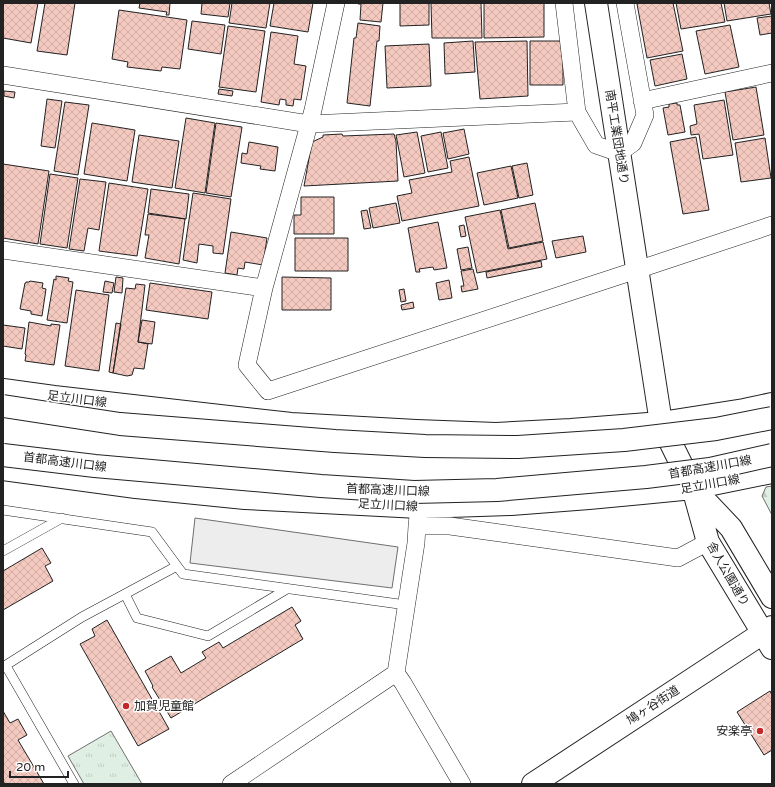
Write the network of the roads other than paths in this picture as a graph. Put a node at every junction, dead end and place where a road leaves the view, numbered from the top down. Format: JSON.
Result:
{"nodes":[{"id":1,"x":336,"y":3,"type":"edge"},
{"id":2,"x":564,"y":3,"type":"edge"},
{"id":3,"x":596,"y":3,"type":"edge"},
{"id":4,"x":625,"y":3,"type":"edge"},
{"id":5,"x":772,"y":73,"type":"edge"},
{"id":6,"x":3,"y":75,"type":"edge"},
{"id":7,"x":642,"y":101,"type":"junction"},
{"id":8,"x":577,"y":112,"type":"junction"},
{"id":9,"x":309,"y":124,"type":"junction"},
{"id":10,"x":619,"y":153,"type":"junction"},
{"id":11,"x":772,"y":225,"type":"edge"},
{"id":12,"x":3,"y":250,"type":"edge"},
{"id":13,"x":637,"y":270,"type":"junction"},
{"id":14,"x":264,"y":288,"type":"junction"},
{"id":15,"x":3,"y":390,"type":"edge"},
{"id":16,"x":772,"y":404,"type":"edge"},
{"id":17,"x":3,"y":406,"type":"edge"},
{"id":18,"x":772,"y":418,"type":"edge"},
{"id":19,"x":661,"y":423,"type":"junction"},
{"id":20,"x":3,"y":455,"type":"edge"},
{"id":21,"x":772,"y":455,"type":"edge"},
{"id":22,"x":3,"y":469,"type":"edge"},
{"id":23,"x":772,"y":472,"type":"edge"},
{"id":24,"x":692,"y":488,"type":"junction"},
{"id":25,"x":3,"y":510,"type":"edge"},
{"id":26,"x":418,"y":517,"type":"junction"},
{"id":27,"x":62,"y":518,"type":"junction"},
{"id":28,"x":708,"y":542,"type":"junction"},
{"id":29,"x":3,"y":551,"type":"edge"},
{"id":30,"x":177,"y":566,"type":"junction"},
{"id":31,"x":287,"y":588,"type":"junction"},
{"id":32,"x":125,"y":594,"type":"junction"},
{"id":33,"x":772,"y":596,"type":"edge"},
{"id":34,"x":406,"y":605,"type":"junction"},
{"id":35,"x":769,"y":636,"type":"edge"},
{"id":36,"x":4,"y":666,"type":"edge"},
{"id":37,"x":396,"y":673,"type":"junction"},
{"id":38,"x":74,"y":784,"type":"edge"},
{"id":39,"x":231,"y":784,"type":"edge"},
{"id":40,"x":462,"y":784,"type":"edge"},
{"id":41,"x":533,"y":784,"type":"edge"}],
"edges":[{"from":1,"to":9,"type":"street"},
{"from":2,"to":8,"type":"street"},
{"from":3,"to":10,"type":"main road","name":"南平工業団地通り"},
{"from":4,"to":7,"type":"street"},
{"from":5,"to":7,"type":"street"},
{"from":6,"to":9,"type":"street"},
{"from":7,"to":10,"type":"street"},
{"from":8,"to":9,"type":"street"},
{"from":8,"to":10,"type":"street"},
{"from":9,"to":14,"type":"street"},
{"from":10,"to":13,"type":"main road","name":"南平工業団地通り"},
{"from":11,"to":13,"type":"street"},
{"from":12,"to":14,"type":"street"},
{"from":13,"to":14,"type":"street"},
{"from":13,"to":19,"type":"main road","name":"南平工業団地通り"},
{"from":15,"to":19,"type":"main road","name":"足立川口線"},
{"from":16,"to":19,"type":"main road","name":"足立川口線"},
{"from":17,"to":18,"type":"main road","bridge":true},
{"from":19,"to":24,"type":"main road","name":"南平工業団地通り"},
{"from":20,"to":21,"type":"main road","name":"首都高速川口線","bridge":true},
{"from":22,"to":26,"type":"main road","name":"足立川口線"},
{"from":23,"to":24,"type":"main road","name":"足立川口線"},
{"from":24,"to":26,"type":"main road","name":"足立川口線"},
{"from":24,"to":28,"type":"main road","name":"舎人公園通り"},
{"from":24,"to":33,"type":"main road"},
{"from":25,"to":27,"type":"lane"},
{"from":26,"to":28,"type":"street"},
{"from":26,"to":34,"type":"street"},
{"from":27,"to":29,"type":"lane"},
{"from":27,"to":30,"type":"lane"},
{"from":28,"to":35,"type":"main road","name":"舎人公園通り"},
{"from":30,"to":31,"type":"lane"},
{"from":30,"to":32,"type":"lane"},
{"from":31,"to":32,"type":"lane"},
{"from":31,"to":34,"type":"lane"},
{"from":32,"to":36,"type":"lane"},
{"from":34,"to":37,"type":"street"},
{"from":35,"to":41,"type":"main road","name":"鳩ヶ谷街道"},
{"from":36,"to":38,"type":"lane"},
{"from":37,"to":39,"type":"street"},
{"from":37,"to":40,"type":"street"}]}
